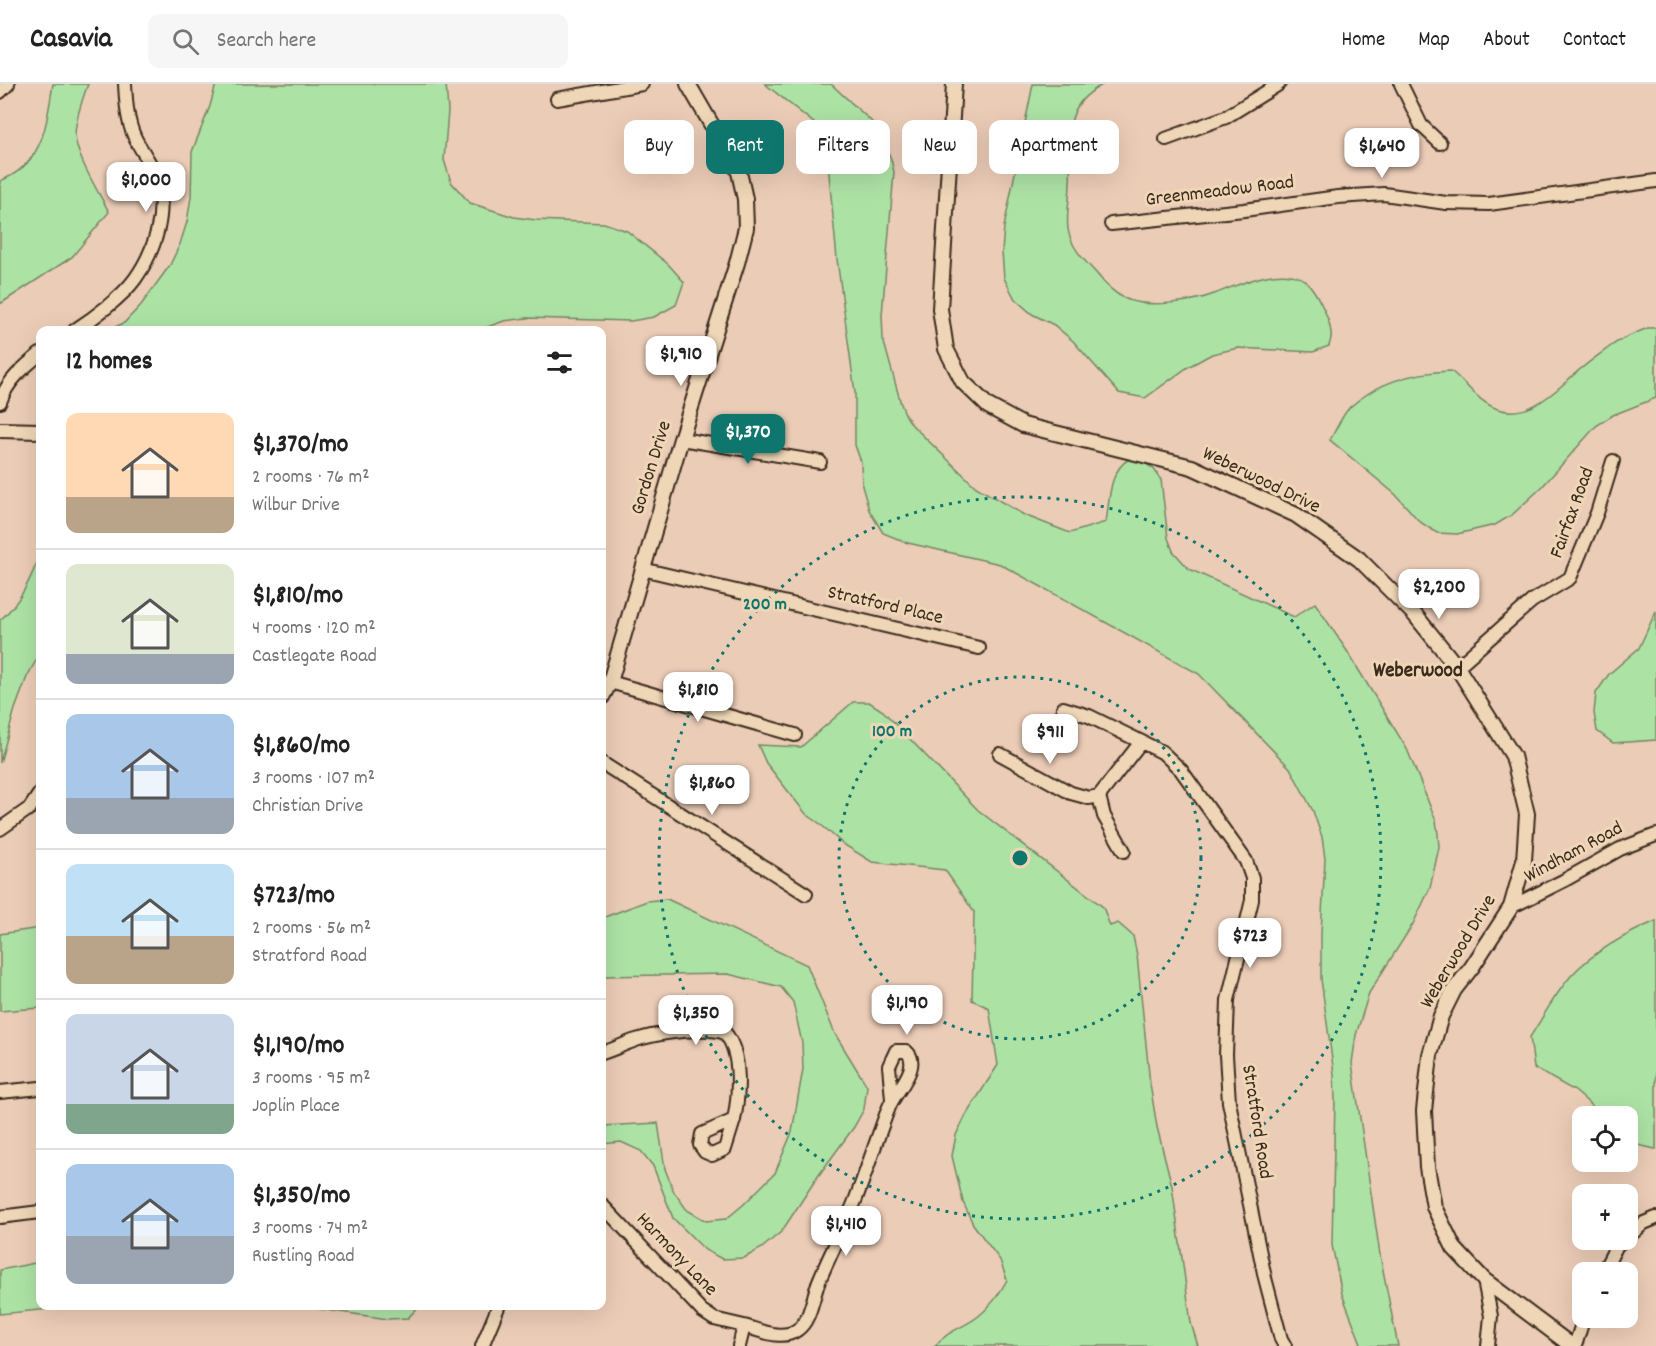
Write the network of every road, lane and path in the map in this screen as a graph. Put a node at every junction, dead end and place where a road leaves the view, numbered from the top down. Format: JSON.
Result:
{"nodes":[{"id":1,"x":9,"y":84,"type":"edge"},
{"id":2,"x":125,"y":84,"type":"edge"},
{"id":3,"x":642,"y":84,"type":"edge"},
{"id":4,"x":688,"y":84,"type":"edge"},
{"id":5,"x":954,"y":84,"type":"edge"},
{"id":6,"x":1279,"y":84,"type":"edge"},
{"id":7,"x":1401,"y":84,"type":"edge"},
{"id":8,"x":0,"y":92,"type":"edge"},
{"id":9,"x":558,"y":99,"type":"dead end"},
{"id":10,"x":1166,"y":138,"type":"dead end"},
{"id":11,"x":1440,"y":143,"type":"dead end"},
{"id":12,"x":1656,"y":181,"type":"edge"},
{"id":13,"x":1111,"y":225,"type":"dead end"},
{"id":14,"x":81,"y":326,"type":"edge"},
{"id":15,"x":36,"y":358,"type":"edge"},
{"id":16,"x":0,"y":402,"type":"edge"},
{"id":17,"x":0,"y":430,"type":"edge"},
{"id":18,"x":36,"y":431,"type":"edge"},
{"id":19,"x":681,"y":439,"type":"junction"},
{"id":20,"x":1613,"y":461,"type":"dead end"},
{"id":21,"x":820,"y":462,"type":"dead end"},
{"id":22,"x":642,"y":569,"type":"junction"},
{"id":23,"x":979,"y":648,"type":"dead end"},
{"id":24,"x":1456,"y":667,"type":"junction"},
{"id":25,"x":610,"y":681,"type":"junction"},
{"id":26,"x":606,"y":689,"type":"edge"},
{"id":27,"x":1063,"y":708,"type":"dead end"},
{"id":28,"x":795,"y":735,"type":"dead end"},
{"id":29,"x":1141,"y":741,"type":"junction"},
{"id":30,"x":1000,"y":754,"type":"dead end"},
{"id":31,"x":606,"y":766,"type":"edge"},
{"id":32,"x":1099,"y":795,"type":"junction"},
{"id":33,"x":36,"y":799,"type":"edge"},
{"id":34,"x":0,"y":829,"type":"edge"},
{"id":35,"x":1656,"y":835,"type":"edge"},
{"id":36,"x":1124,"y":851,"type":"dead end"},
{"id":37,"x":806,"y":894,"type":"dead end"},
{"id":38,"x":1511,"y":907,"type":"junction"},
{"id":39,"x":606,"y":1052,"type":"edge"},
{"id":40,"x":36,"y":1088,"type":"edge"},
{"id":41,"x":0,"y":1092,"type":"edge"},
{"id":42,"x":892,"y":1099,"type":"dead end"},
{"id":43,"x":734,"y":1120,"type":"dead end"},
{"id":44,"x":606,"y":1209,"type":"edge"},
{"id":45,"x":36,"y":1212,"type":"edge"},
{"id":46,"x":0,"y":1216,"type":"edge"},
{"id":47,"x":1656,"y":1218,"type":"edge"},
{"id":48,"x":1638,"y":1228,"type":"edge"},
{"id":49,"x":1484,"y":1280,"type":"junction"},
{"id":50,"x":497,"y":1310,"type":"edge"},
{"id":51,"x":744,"y":1326,"type":"junction"},
{"id":52,"x":1580,"y":1328,"type":"edge"},
{"id":53,"x":482,"y":1346,"type":"edge"},
{"id":54,"x":740,"y":1346,"type":"edge"},
{"id":55,"x":1285,"y":1346,"type":"edge"},
{"id":56,"x":1488,"y":1346,"type":"edge"},
{"id":57,"x":1574,"y":1346,"type":"edge"}],
"edges":[{"from":1,"to":8,"type":"street"},
{"from":2,"to":14,"type":"street"},
{"from":3,"to":9,"type":"street"},
{"from":4,"to":19,"type":"street","name":"Gordon Drive"},
{"from":5,"to":24,"type":"street","name":"Weberwood Drive"},
{"from":6,"to":10,"type":"street"},
{"from":7,"to":11,"type":"street"},
{"from":12,"to":13,"type":"street","name":"Greenmeadow Road"},
{"from":15,"to":16,"type":"street"},
{"from":17,"to":18,"type":"street"},
{"from":19,"to":21,"type":"street"},
{"from":19,"to":22,"type":"street","name":"Gordon Drive"},
{"from":20,"to":24,"type":"street","name":"Fairfax Road"},
{"from":22,"to":23,"type":"street","name":"Stratford Place"},
{"from":22,"to":25,"type":"street","name":"Gordon Drive"},
{"from":24,"to":38,"type":"street","name":"Weberwood Drive"},
{"from":25,"to":26,"type":"street","name":"Gordon Drive"},
{"from":25,"to":28,"type":"street"},
{"from":27,"to":29,"type":"street","name":"Stratford Road"},
{"from":29,"to":32,"type":"street"},
{"from":29,"to":55,"type":"street","name":"Stratford Road"},
{"from":30,"to":32,"type":"street"},
{"from":31,"to":37,"type":"street"},
{"from":32,"to":36,"type":"street"},
{"from":33,"to":34,"type":"street"},
{"from":35,"to":38,"type":"street","name":"Windham Road"},
{"from":38,"to":49,"type":"street","name":"Weberwood Drive"},
{"from":39,"to":43,"type":"street"},
{"from":40,"to":41,"type":"street"},
{"from":42,"to":51,"type":"street","name":"Harmony Lane"},
{"from":44,"to":51,"type":"street","name":"Harmony Lane"},
{"from":45,"to":46,"type":"street"},
{"from":47,"to":48,"type":"street"},
{"from":49,"to":56,"type":"street"},
{"from":49,"to":57,"type":"street","name":"Weberwood Drive"},
{"from":50,"to":53,"type":"street"},
{"from":51,"to":54,"type":"street"},
{"from":52,"to":57,"type":"street"}]}
